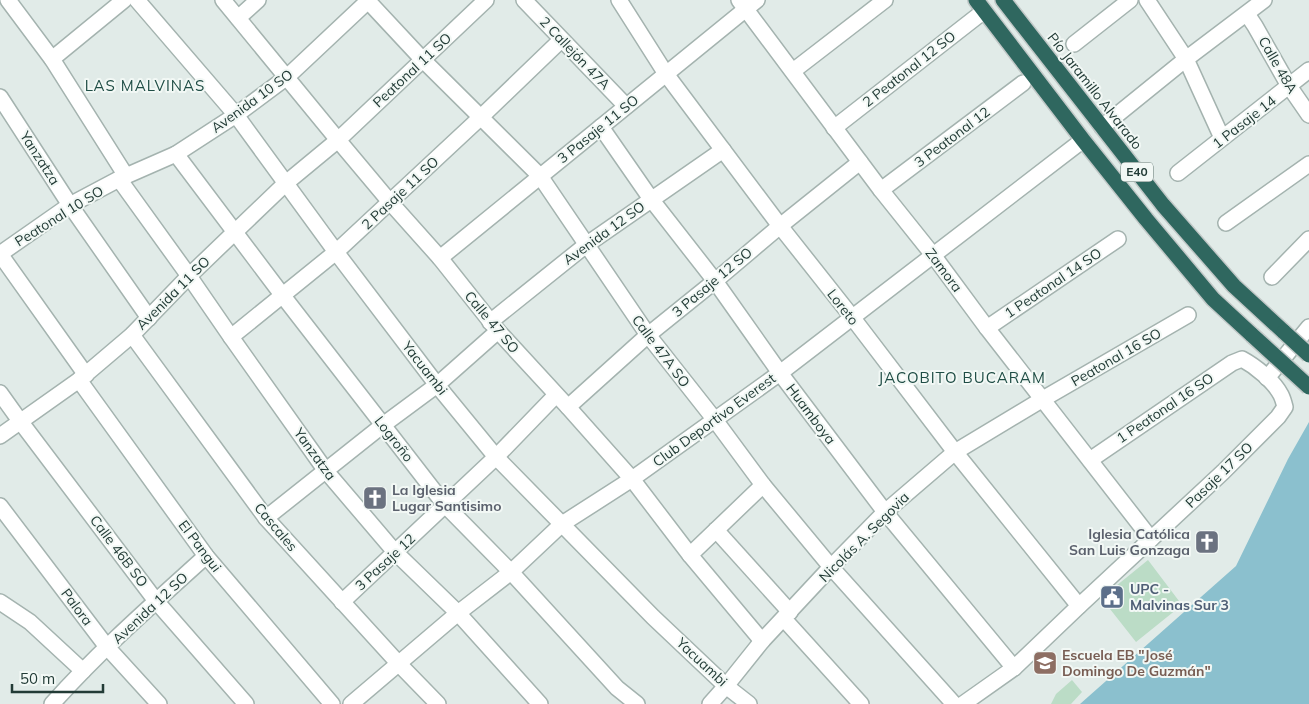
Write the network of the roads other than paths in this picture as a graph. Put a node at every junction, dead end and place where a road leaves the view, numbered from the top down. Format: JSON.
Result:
{"nodes":[{"id":1,"x":124,"y":0,"type":"edge"},
{"id":2,"x":136,"y":0,"type":"edge"},
{"id":3,"x":223,"y":0,"type":"edge"},
{"id":4,"x":258,"y":0,"type":"edge"},
{"id":5,"x":368,"y":0,"type":"edge"},
{"id":6,"x":486,"y":0,"type":"edge"},
{"id":7,"x":524,"y":0,"type":"edge"},
{"id":8,"x":884,"y":0,"type":"edge"},
{"id":9,"x":1004,"y":0,"type":"edge"},
{"id":10,"x":1130,"y":0,"type":"edge"},
{"id":11,"x":1147,"y":0,"type":"edge"},
{"id":12,"x":1261,"y":1,"type":"edge"},
{"id":13,"x":626,"y":2,"type":"edge"},
{"id":14,"x":747,"y":3,"type":"edge"},
{"id":15,"x":6,"y":5,"type":"edge"},
{"id":16,"x":980,"y":5,"type":"edge"},
{"id":17,"x":1247,"y":14,"type":"junction"},
{"id":18,"x":238,"y":18,"type":"junction"},
{"id":19,"x":562,"y":40,"type":"junction"},
{"id":20,"x":1074,"y":44,"type":"dead end"},
{"id":21,"x":52,"y":59,"type":"junction"},
{"id":22,"x":1186,"y":59,"type":"junction"},
{"id":23,"x":423,"y":60,"type":"junction"},
{"id":24,"x":1309,"y":70,"type":"edge"},
{"id":25,"x":793,"y":71,"type":"junction"},
{"id":26,"x":666,"y":74,"type":"junction"},
{"id":27,"x":287,"y":77,"type":"junction"},
{"id":28,"x":1023,"y":83,"type":"dead end"},
{"id":29,"x":1289,"y":86,"type":"junction"},
{"id":30,"x":0,"y":97,"type":"edge"},
{"id":31,"x":626,"y":106,"type":"junction"},
{"id":32,"x":236,"y":115,"type":"junction"},
{"id":33,"x":1309,"y":115,"type":"edge"},
{"id":34,"x":481,"y":117,"type":"junction"},
{"id":35,"x":1102,"y":126,"type":"junction"},
{"id":36,"x":600,"y":127,"type":"junction"},
{"id":37,"x":834,"y":128,"type":"junction"},
{"id":38,"x":1222,"y":138,"type":"junction"},
{"id":39,"x":338,"y":140,"type":"junction"},
{"id":40,"x":1083,"y":140,"type":"junction"},
{"id":41,"x":723,"y":150,"type":"junction"},
{"id":42,"x":176,"y":154,"type":"junction"},
{"id":43,"x":860,"y":162,"type":"junction"},
{"id":44,"x":1309,"y":164,"type":"edge"},
{"id":45,"x":1178,"y":173,"type":"dead end"},
{"id":46,"x":540,"y":176,"type":"junction"},
{"id":47,"x":123,"y":177,"type":"junction"},
{"id":48,"x":286,"y":183,"type":"junction"},
{"id":49,"x":881,"y":190,"type":"junction"},
{"id":50,"x":650,"y":199,"type":"junction"},
{"id":51,"x":390,"y":202,"type":"junction"},
{"id":52,"x":70,"y":205,"type":"junction"},
{"id":53,"x":1226,"y":223,"type":"dead end"},
{"id":54,"x":780,"y":226,"type":"junction"},
{"id":55,"x":235,"y":232,"type":"junction"},
{"id":56,"x":1118,"y":239,"type":"dead end"},
{"id":57,"x":1309,"y":239,"type":"edge"},
{"id":58,"x":586,"y":245,"type":"junction"},
{"id":59,"x":336,"y":252,"type":"junction"},
{"id":60,"x":0,"y":254,"type":"edge"},
{"id":61,"x":933,"y":255,"type":"junction"},
{"id":62,"x":440,"y":258,"type":"junction"},
{"id":63,"x":189,"y":276,"type":"junction"},
{"id":64,"x":1272,"y":277,"type":"dead end"},
{"id":65,"x":715,"y":281,"type":"junction"},
{"id":66,"x":283,"y":296,"type":"junction"},
{"id":67,"x":1188,"y":315,"type":"dead end"},
{"id":68,"x":852,"y":317,"type":"junction"},
{"id":69,"x":149,"y":318,"type":"junction"},
{"id":70,"x":494,"y":327,"type":"junction"},
{"id":71,"x":1309,"y":327,"type":"edge"},
{"id":72,"x":987,"y":328,"type":"junction"},
{"id":73,"x":132,"y":335,"type":"junction"},
{"id":74,"x":648,"y":336,"type":"junction"},
{"id":75,"x":231,"y":337,"type":"junction"},
{"id":76,"x":1309,"y":355,"type":"edge"},
{"id":77,"x":1242,"y":359,"type":"joint"},
{"id":78,"x":780,"y":373,"type":"junction"},
{"id":79,"x":82,"y":377,"type":"junction"},
{"id":80,"x":1267,"y":378,"type":"junction"},
{"id":81,"x":437,"y":385,"type":"junction"},
{"id":82,"x":1309,"y":388,"type":"edge"},
{"id":83,"x":0,"y":393,"type":"edge"},
{"id":84,"x":556,"y":395,"type":"junction"},
{"id":85,"x":1043,"y":398,"type":"junction"},
{"id":86,"x":568,"y":407,"type":"junction"},
{"id":87,"x":715,"y":420,"type":"junction"},
{"id":88,"x":20,"y":421,"type":"junction"},
{"id":89,"x":383,"y":425,"type":"junction"},
{"id":90,"x":0,"y":436,"type":"edge"},
{"id":91,"x":955,"y":452,"type":"junction"},
{"id":92,"x":496,"y":457,"type":"junction"},
{"id":93,"x":1090,"y":460,"type":"junction"},
{"id":94,"x":326,"y":471,"type":"junction"},
{"id":95,"x":632,"y":478,"type":"junction"},
{"id":96,"x":762,"y":485,"type":"junction"},
{"id":97,"x":445,"y":505,"type":"junction"},
{"id":98,"x":0,"y":506,"type":"edge"},
{"id":99,"x":885,"y":512,"type":"junction"},
{"id":100,"x":266,"y":518,"type":"junction"},
{"id":101,"x":562,"y":524,"type":"junction"},
{"id":102,"x":716,"y":530,"type":"junction"},
{"id":103,"x":1151,"y":539,"type":"junction"},
{"id":104,"x":395,"y":552,"type":"junction"},
{"id":105,"x":690,"y":555,"type":"junction"},
{"id":106,"x":206,"y":556,"type":"junction"},
{"id":107,"x":831,"y":567,"type":"junction"},
{"id":108,"x":511,"y":572,"type":"junction"},
{"id":109,"x":156,"y":601,"type":"junction"},
{"id":110,"x":0,"y":602,"type":"edge"},
{"id":111,"x":342,"y":602,"type":"junction"},
{"id":112,"x":1079,"y":606,"type":"junction"},
{"id":113,"x":458,"y":613,"type":"junction"},
{"id":114,"x":787,"y":615,"type":"junction"},
{"id":115,"x":762,"y":641,"type":"junction"},
{"id":116,"x":107,"y":647,"type":"junction"},
{"id":117,"x":399,"y":664,"type":"junction"},
{"id":118,"x":1014,"y":668,"type":"junction"},
{"id":119,"x":83,"y":671,"type":"junction"},
{"id":120,"x":726,"y":686,"type":"junction"},
{"id":121,"x":60,"y":701,"type":"edge"},
{"id":122,"x":159,"y":704,"type":"edge"},
{"id":123,"x":246,"y":704,"type":"edge"},
{"id":124,"x":332,"y":704,"type":"edge"},
{"id":125,"x":350,"y":704,"type":"edge"},
{"id":126,"x":438,"y":704,"type":"edge"},
{"id":127,"x":540,"y":704,"type":"edge"},
{"id":128,"x":637,"y":704,"type":"edge"},
{"id":129,"x":710,"y":704,"type":"edge"},
{"id":130,"x":749,"y":704,"type":"edge"},
{"id":131,"x":861,"y":704,"type":"edge"},
{"id":132,"x":954,"y":704,"type":"edge"},
{"id":133,"x":963,"y":704,"type":"edge"}],
"edges":[{"from":1,"to":21,"type":"street"},
{"from":2,"to":32,"type":"street","name":"Yacuambi"},
{"from":3,"to":18,"type":"street","name":"Calle 47 SO"},
{"from":4,"to":18,"type":"street"},
{"from":5,"to":23,"type":"street","name":"Calle 47A SO"},
{"from":5,"to":27,"type":"street","name":"Avenida 10 SO"},
{"from":6,"to":23,"type":"street","name":"Peatonal 11 SO"},
{"from":7,"to":19,"type":"street","name":"2 Callejón 47A"},
{"from":8,"to":25,"type":"street"},
{"from":9,"to":35,"type":"highway","name":"Pío Jaramillo Alvarado","number":"E40"},
{"from":10,"to":20,"type":"street"},
{"from":11,"to":22,"type":"street"},
{"from":12,"to":17,"type":"street"},
{"from":13,"to":26,"type":"street","name":"Loreto"},
{"from":14,"to":25,"type":"street","name":"Zamora"},
{"from":14,"to":26,"type":"street","name":"3 Pasaje 11 SO"},
{"from":15,"to":21,"type":"street","name":"Yanzatza"},
{"from":16,"to":37,"type":"street","name":"2 Peatonal 12 SO"},
{"from":16,"to":40,"type":"highway","number":"E40"},
{"from":17,"to":22,"type":"street"},
{"from":17,"to":29,"type":"street","name":"Calle 48A"},
{"from":18,"to":27,"type":"street","name":"Calle 47 SO"},
{"from":19,"to":31,"type":"street","name":"2 Callejón 47A"},
{"from":19,"to":34,"type":"street","name":"2 Pasaje 11 SO"},
{"from":21,"to":47,"type":"street","name":"Yanzatza"},
{"from":22,"to":35,"type":"street"},
{"from":22,"to":38,"type":"street"},
{"from":23,"to":34,"type":"street","name":"Calle 47A SO"},
{"from":23,"to":39,"type":"street","name":"Peatonal 11 SO"},
{"from":24,"to":29,"type":"street","name":"1 Pasaje 14"},
{"from":25,"to":37,"type":"street","name":"Zamora"},
{"from":26,"to":31,"type":"street","name":"3 Pasaje 11 SO"},
{"from":26,"to":41,"type":"street","name":"Loreto"},
{"from":27,"to":32,"type":"street","name":"Avenida 10 SO"},
{"from":27,"to":39,"type":"street","name":"Calle 47 SO"},
{"from":28,"to":49,"type":"street","name":"3 Peatonal 12"},
{"from":29,"to":33,"type":"street","name":"Calle 48A"},
{"from":29,"to":38,"type":"street","name":"1 Pasaje 14"},
{"from":30,"to":52,"type":"street","name":"Yanzatza"},
{"from":31,"to":36,"type":"street","name":"3 Pasaje 11 SO"},
{"from":32,"to":42,"type":"street","name":"Avenida 10 SO"},
{"from":32,"to":48,"type":"street","name":"Yacuambi"},
{"from":34,"to":46,"type":"street","name":"Calle 47A SO"},
{"from":34,"to":51,"type":"street","name":"2 Pasaje 11 SO"},
{"from":35,"to":76,"type":"highway","name":"Pío Jaramillo Alvarado","number":"E40","bridge":true},
{"from":36,"to":46,"type":"street","name":"3 Pasaje 11 SO"},
{"from":36,"to":50,"type":"street","name":"Huamboya"},
{"from":37,"to":43,"type":"street","name":"Zamora"},
{"from":38,"to":45,"type":"street","name":"1 Pasaje 14"},
{"from":39,"to":48,"type":"street","name":"Avenida 11 SO"},
{"from":39,"to":51,"type":"street","name":"Calle 47 SO"},
{"from":40,"to":61,"type":"street","name":"Club Deportivo Everest"},
{"from":40,"to":82,"type":"highway","number":"E40","bridge":true},
{"from":41,"to":50,"type":"street","name":"Avenida 12 SO"},
{"from":41,"to":54,"type":"street","name":"Loreto"},
{"from":42,"to":47,"type":"street","name":"Avenida 10 SO"},
{"from":42,"to":55,"type":"street","name":"Logroño"},
{"from":43,"to":49,"type":"street","name":"Zamora"},
{"from":43,"to":54,"type":"street","name":"3 Pasaje 12 SO"},
{"from":44,"to":53,"type":"street"},
{"from":46,"to":58,"type":"street","name":"Calle 47A SO"},
{"from":46,"to":62,"type":"street","name":"3 Pasaje 11 SO"},
{"from":47,"to":52,"type":"street","name":"Peatonal 10 SO"},
{"from":47,"to":63,"type":"street","name":"Yanzatza"},
{"from":48,"to":55,"type":"street","name":"Avenida 11 SO"},
{"from":48,"to":59,"type":"street","name":"Yacuambi"},
{"from":49,"to":61,"type":"street","name":"Zamora"},
{"from":50,"to":58,"type":"street","name":"Avenida 12 SO"},
{"from":50,"to":65,"type":"street","name":"Huamboya"},
{"from":51,"to":59,"type":"street","name":"2 Pasaje 11 SO"},
{"from":51,"to":62,"type":"street","name":"Calle 47 SO"},
{"from":52,"to":60,"type":"street","name":"Peatonal 10 SO"},
{"from":52,"to":69,"type":"street","name":"Yanzatza"},
{"from":54,"to":65,"type":"street","name":"3 Pasaje 12 SO"},
{"from":54,"to":68,"type":"street","name":"Loreto"},
{"from":55,"to":63,"type":"street","name":"Avenida 11 SO"},
{"from":55,"to":66,"type":"street","name":"Logroño"},
{"from":56,"to":72,"type":"street","name":"1 Peatonal 14 SO"},
{"from":57,"to":64,"type":"street"},
{"from":58,"to":70,"type":"street","name":"Avenida 12 SO"},
{"from":58,"to":74,"type":"street","name":"Calle 47A SO"},
{"from":59,"to":66,"type":"street","name":"2 Pasaje 11 SO"},
{"from":59,"to":81,"type":"street","name":"Yacuambi"},
{"from":60,"to":79,"type":"street","name":"El Pangui"},
{"from":61,"to":68,"type":"street","name":"Club Deportivo Everest"},
{"from":61,"to":72,"type":"street","name":"Zamora"},
{"from":62,"to":70,"type":"street","name":"Calle 47 SO"},
{"from":63,"to":69,"type":"street","name":"Avenida 11 SO"},
{"from":63,"to":75,"type":"street","name":"Yanzatza"},
{"from":65,"to":74,"type":"street","name":"3 Pasaje 12 SO"},
{"from":65,"to":78,"type":"street","name":"Huamboya"},
{"from":66,"to":75,"type":"street","name":"2 Pasaje 11 SO"},
{"from":66,"to":89,"type":"street","name":"Logroño"},
{"from":67,"to":85,"type":"street","name":"Peatonal 16 SO"},
{"from":68,"to":78,"type":"street","name":"Club Deportivo Everest"},
{"from":68,"to":91,"type":"street","name":"Loreto"},
{"from":69,"to":73,"type":"street","name":"Avenida 11 SO"},
{"from":70,"to":81,"type":"street","name":"Avenida 12 SO"},
{"from":70,"to":84,"type":"street","name":"Calle 47 SO"},
{"from":71,"to":80,"type":"street"},
{"from":72,"to":85,"type":"street","name":"Zamora"},
{"from":73,"to":79,"type":"street","name":"Avenida 11 SO"},
{"from":73,"to":100,"type":"street","name":"Cascales"},
{"from":74,"to":86,"type":"street","name":"3 Pasaje 12 SO"},
{"from":74,"to":87,"type":"street","name":"Calle 47A SO"},
{"from":75,"to":94,"type":"street","name":"Yanzatza"},
{"from":77,"to":80,"type":"street","name":"Pasaje 17 SO"},
{"from":77,"to":93,"type":"street","name":"1 Peatonal 16 SO"},
{"from":78,"to":87,"type":"street","name":"Club Deportivo Everest"},
{"from":78,"to":99,"type":"street","name":"Huamboya"},
{"from":79,"to":88,"type":"street","name":"Avenida 11 SO"},
{"from":79,"to":106,"type":"street","name":"El Pangui"},
{"from":80,"to":103,"type":"street","name":"Pasaje 17 SO"},
{"from":81,"to":89,"type":"street","name":"Avenida 12 SO"},
{"from":81,"to":92,"type":"street","name":"Yacuambi"},
{"from":83,"to":88,"type":"street","name":"Calle 46B SO"},
{"from":84,"to":86,"type":"street","name":"Calle 47 SO"},
{"from":84,"to":92,"type":"street","name":"3 Pasaje 12"},
{"from":85,"to":91,"type":"street","name":"Nicolás A. Segovia"},
{"from":85,"to":93,"type":"street","name":"Zamora"},
{"from":86,"to":95,"type":"street","name":"Calle 47 SO"},
{"from":87,"to":95,"type":"street","name":"Club Deportivo Everest"},
{"from":87,"to":96,"type":"street","name":"Calle 47A SO"},
{"from":88,"to":90,"type":"street","name":"Avenida 11 SO"},
{"from":88,"to":109,"type":"street","name":"Calle 46B SO"},
{"from":89,"to":94,"type":"street","name":"Avenida 12 SO"},
{"from":89,"to":97,"type":"street","name":"Logroño"},
{"from":91,"to":99,"type":"street","name":"Nicolás A. Segovia"},
{"from":91,"to":112,"type":"street","name":"Loreto"},
{"from":92,"to":97,"type":"street","name":"3 Pasaje 12"},
{"from":92,"to":101,"type":"street","name":"Yacuambi"},
{"from":93,"to":103,"type":"street","name":"Zamora"},
{"from":94,"to":100,"type":"street","name":"Avenida 12 SO"},
{"from":94,"to":104,"type":"street","name":"Yanzatza"},
{"from":95,"to":101,"type":"street","name":"Club Deportivo Everest"},
{"from":95,"to":105,"type":"street","name":"Calle 47 SO"},
{"from":96,"to":102,"type":"street"},
{"from":96,"to":107,"type":"street","name":"Calle 47A SO"},
{"from":97,"to":104,"type":"street","name":"3 Pasaje 12"},
{"from":97,"to":108,"type":"street","name":"Logroño"},
{"from":98,"to":116,"type":"street","name":"Palora"},
{"from":99,"to":107,"type":"street","name":"Nicolás A. Segovia"},
{"from":99,"to":118,"type":"street","name":"Huamboya"},
{"from":100,"to":111,"type":"street","name":"Cascales"},
{"from":101,"to":108,"type":"street","name":"Club Deportivo Everest"},
{"from":101,"to":120,"type":"street","name":"Yacuambi"},
{"from":102,"to":105,"type":"street"},
{"from":102,"to":114,"type":"street"},
{"from":103,"to":112,"type":"street","name":"Pasaje 17 SO"},
{"from":104,"to":111,"type":"street","name":"3 Pasaje 12"},
{"from":104,"to":113,"type":"street","name":"Yanzatza"},
{"from":105,"to":115,"type":"street","name":"Calle 47 SO"},
{"from":106,"to":109,"type":"street","name":"Avenida 12 SO"},
{"from":106,"to":124,"type":"street","name":"El Pangui"},
{"from":107,"to":114,"type":"street","name":"Nicolás A. Segovia"},
{"from":107,"to":132,"type":"street","name":"Calle 47A SO"},
{"from":108,"to":113,"type":"street","name":"Club Deportivo Everest"},
{"from":108,"to":128,"type":"street","name":"Logroño"},
{"from":109,"to":116,"type":"street","name":"Avenida 12 SO"},
{"from":109,"to":123,"type":"street","name":"Calle 46B SO"},
{"from":110,"to":119,"type":"street"},
{"from":111,"to":117,"type":"street","name":"Cascales"},
{"from":112,"to":118,"type":"street","name":"Pasaje 17 SO"},
{"from":113,"to":117,"type":"street","name":"Club Deportivo Everest"},
{"from":113,"to":127,"type":"street","name":"Yanzatza"},
{"from":114,"to":115,"type":"street","name":"Nicolás A. Segovia"},
{"from":114,"to":131,"type":"street"},
{"from":115,"to":120,"type":"street","name":"Nicolás A. Segovia"},
{"from":116,"to":119,"type":"street","name":"Avenida 12 SO"},
{"from":116,"to":122,"type":"street","name":"Palora"},
{"from":117,"to":125,"type":"street","name":"Club Deportivo Everest"},
{"from":117,"to":126,"type":"street","name":"Cascales"},
{"from":118,"to":133,"type":"street","name":"Pasaje 17 SO"},
{"from":119,"to":121,"type":"street","name":"Avenida 12 SO"},
{"from":120,"to":129,"type":"street","name":"Nicolás A. Segovia"},
{"from":120,"to":130,"type":"street","name":"Yacuambi"}]}
